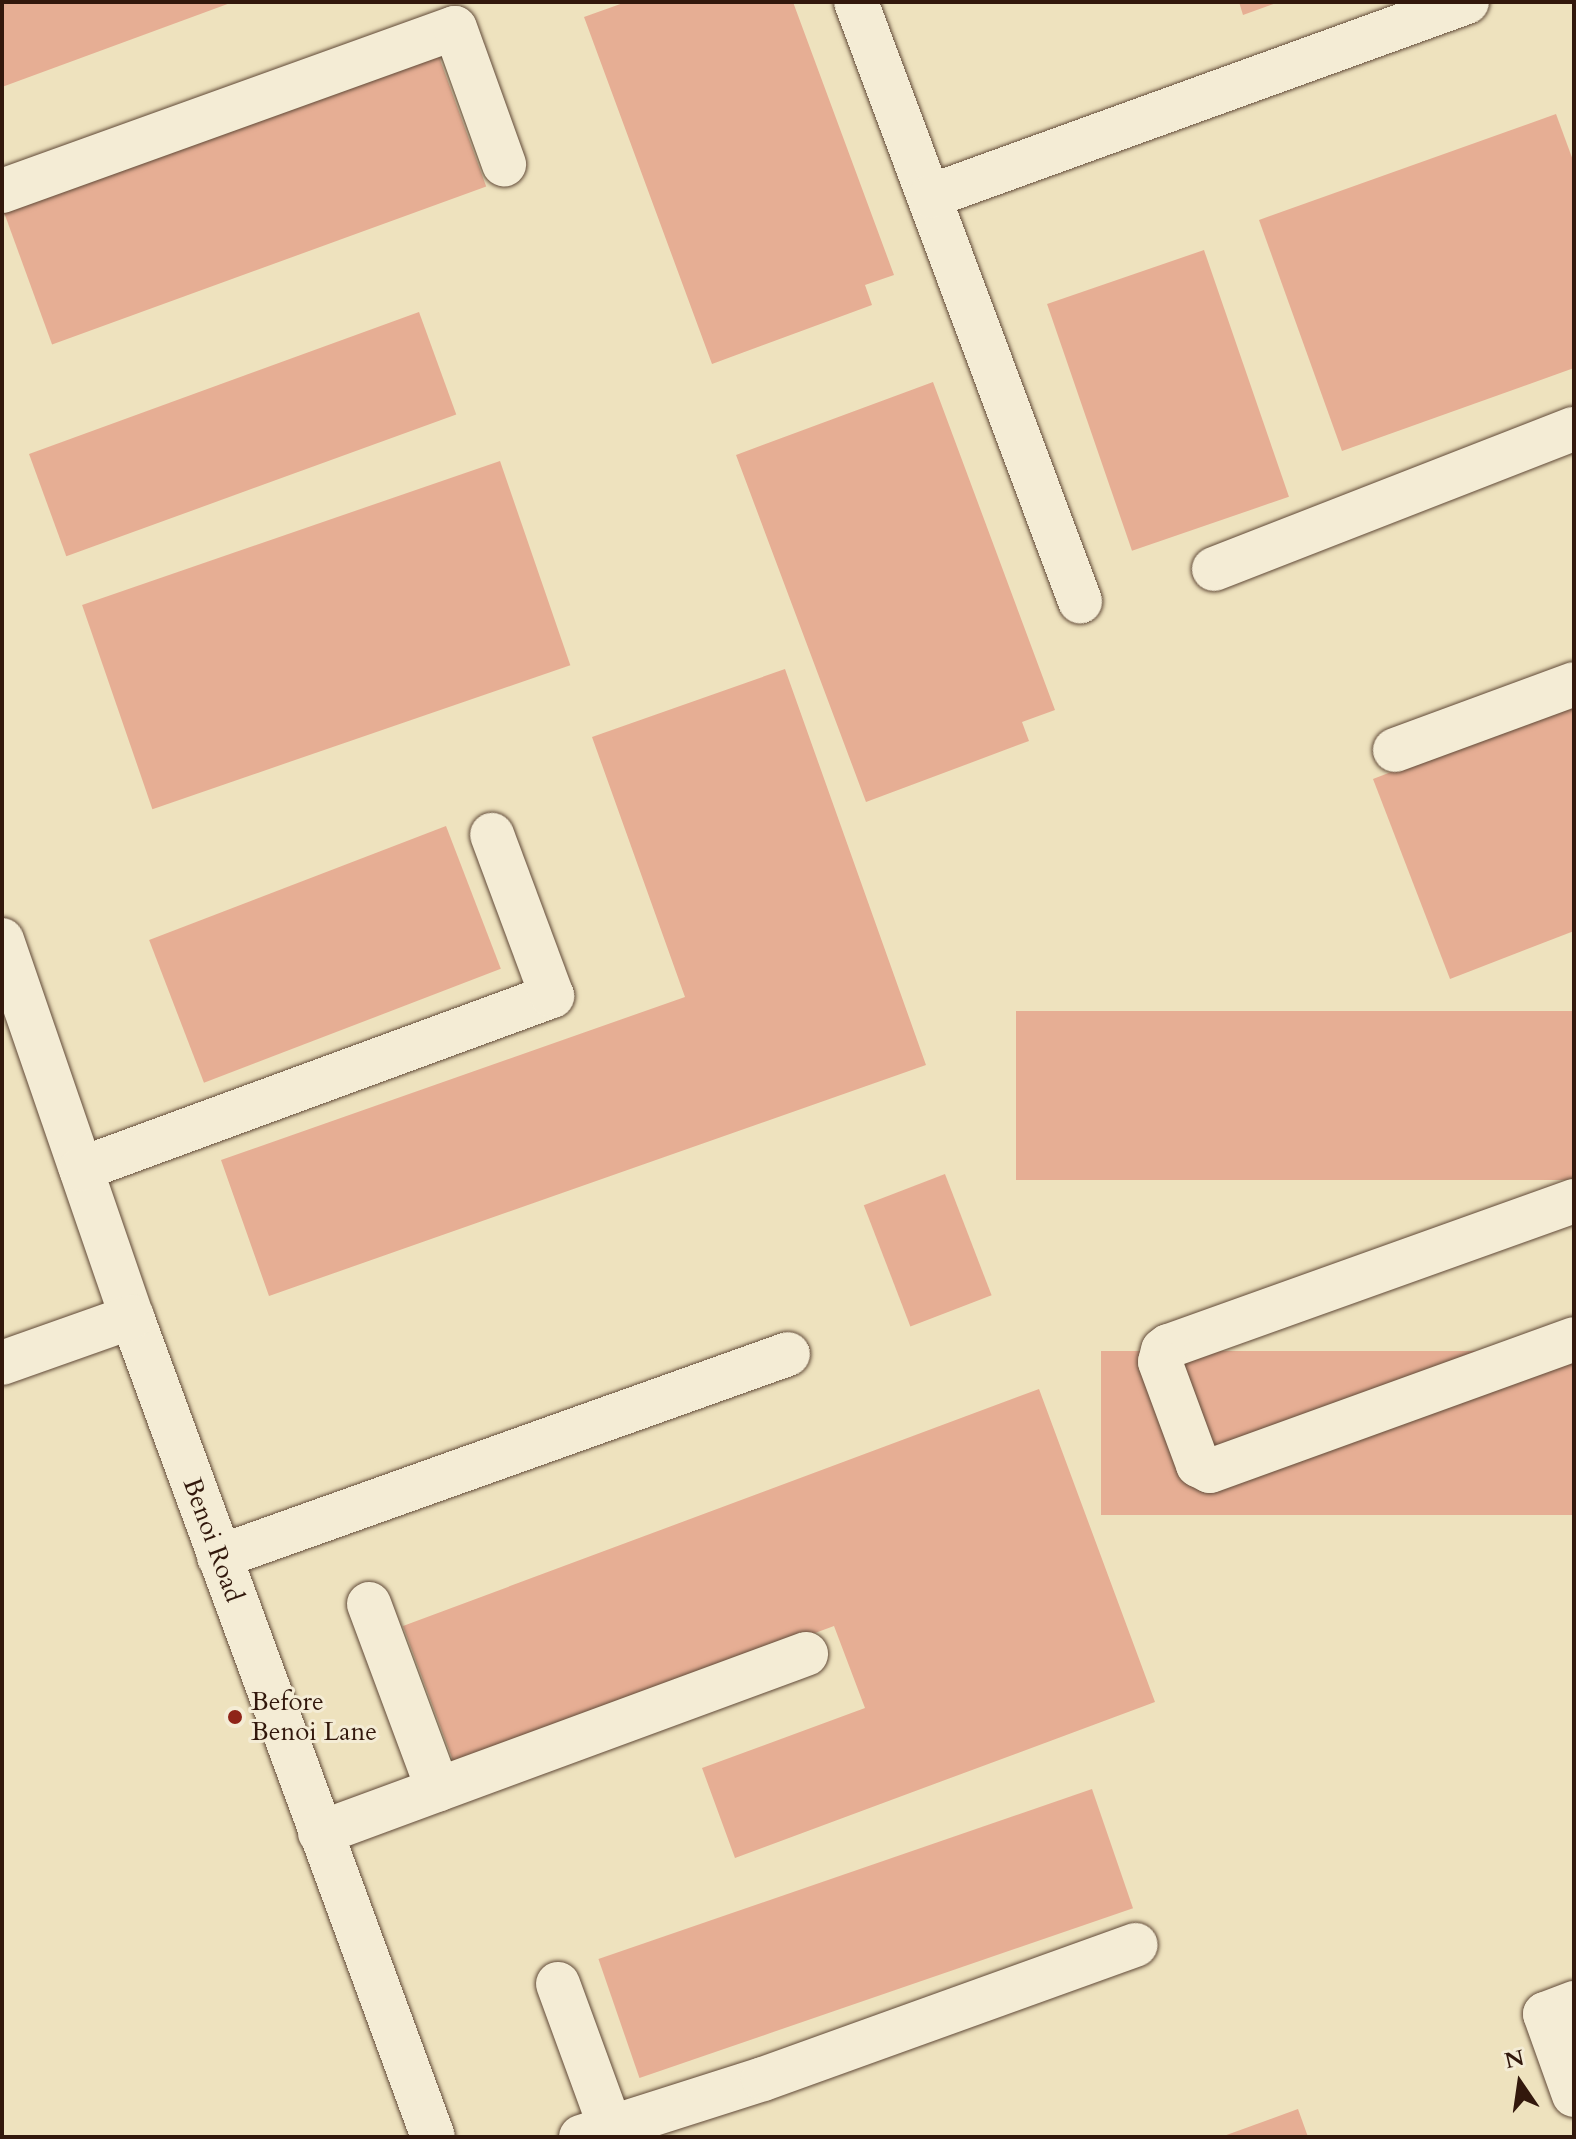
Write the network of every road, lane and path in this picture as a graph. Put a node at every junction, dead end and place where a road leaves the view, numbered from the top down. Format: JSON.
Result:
{"nodes":[{"id":1,"x":856,"y":2,"type":"edge"},
{"id":2,"x":1467,"y":2,"type":"edge"},
{"id":3,"x":504,"y":164,"type":"dead end"},
{"id":4,"x":2,"y":191,"type":"edge"},
{"id":5,"x":931,"y":196,"type":"junction"},
{"id":6,"x":1574,"y":429,"type":"edge"},
{"id":7,"x":1214,"y":569,"type":"dead end"},
{"id":8,"x":1080,"y":601,"type":"dead end"},
{"id":9,"x":1574,"y":684,"type":"edge"},
{"id":10,"x":1395,"y":750,"type":"dead end"},
{"id":11,"x":492,"y":835,"type":"dead end"},
{"id":12,"x":2,"y":940,"type":"edge"},
{"id":13,"x":81,"y":1169,"type":"junction"},
{"id":14,"x":1574,"y":1201,"type":"edge"},
{"id":15,"x":132,"y":1317,"type":"junction"},
{"id":16,"x":1574,"y":1339,"type":"edge"},
{"id":17,"x":788,"y":1354,"type":"dead end"},
{"id":18,"x":2,"y":1363,"type":"edge"},
{"id":19,"x":219,"y":1557,"type":"junction"},
{"id":20,"x":369,"y":1604,"type":"dead end"},
{"id":21,"x":806,"y":1654,"type":"dead end"},
{"id":22,"x":438,"y":1790,"type":"junction"},
{"id":23,"x":320,"y":1833,"type":"junction"},
{"id":24,"x":1136,"y":1945,"type":"dead end"},
{"id":25,"x":558,"y":1984,"type":"dead end"},
{"id":26,"x":1574,"y":2003,"type":"edge"},
{"id":27,"x":1574,"y":2095,"type":"edge"},
{"id":28,"x":601,"y":2134,"type":"edge"},
{"id":29,"x":433,"y":2137,"type":"edge"}],
"edges":[{"from":1,"to":5,"type":"street"},
{"from":2,"to":5,"type":"street"},
{"from":3,"to":4,"type":"street"},
{"from":5,"to":8,"type":"street"},
{"from":6,"to":7,"type":"street"},
{"from":9,"to":10,"type":"street"},
{"from":11,"to":13,"type":"street"},
{"from":12,"to":13,"type":"street","name":"Benoi Road"},
{"from":13,"to":15,"type":"street","name":"Benoi Road"},
{"from":14,"to":16,"type":"street"},
{"from":15,"to":18,"type":"street"},
{"from":15,"to":19,"type":"street","name":"Benoi Road"},
{"from":17,"to":19,"type":"street"},
{"from":19,"to":23,"type":"street","name":"Benoi Road"},
{"from":20,"to":22,"type":"street"},
{"from":21,"to":22,"type":"street"},
{"from":22,"to":23,"type":"street"},
{"from":23,"to":29,"type":"street","name":"Benoi Road"},
{"from":24,"to":28,"type":"street"},
{"from":25,"to":28,"type":"street"},
{"from":26,"to":27,"type":"street"}]}
